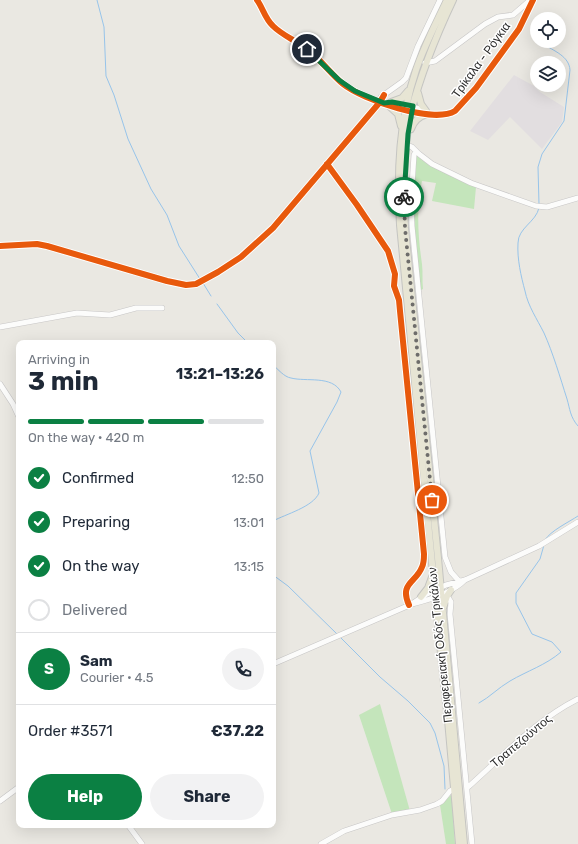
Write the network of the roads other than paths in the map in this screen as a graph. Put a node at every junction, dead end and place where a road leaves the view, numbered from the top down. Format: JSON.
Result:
{"nodes":[{"id":1,"x":257,"y":0,"type":"edge"},
{"id":2,"x":440,"y":0,"type":"edge"},
{"id":3,"x":448,"y":0,"type":"edge"},
{"id":4,"x":453,"y":0,"type":"edge"},
{"id":5,"x":533,"y":0,"type":"edge"},
{"id":6,"x":425,"y":63,"type":"junction"},
{"id":7,"x":411,"y":88,"type":"junction"},
{"id":8,"x":418,"y":90,"type":"junction"},
{"id":9,"x":384,"y":96,"type":"junction"},
{"id":10,"x":371,"y":99,"type":"junction"},
{"id":11,"x":386,"y":103,"type":"junction"},
{"id":12,"x":409,"y":108,"type":"junction"},
{"id":13,"x":426,"y":113,"type":"junction"},
{"id":14,"x":402,"y":128,"type":"junction"},
{"id":15,"x":407,"y":144,"type":"junction"},
{"id":16,"x":416,"y":151,"type":"junction"},
{"id":17,"x":327,"y":164,"type":"junction"},
{"id":18,"x":578,"y":198,"type":"edge"},
{"id":19,"x":0,"y":246,"type":"edge"},
{"id":20,"x":162,"y":308,"type":"dead end"},
{"id":21,"x":0,"y":327,"type":"edge"},
{"id":22,"x":0,"y":384,"type":"edge"},
{"id":23,"x":16,"y":410,"type":"edge"},
{"id":24,"x":578,"y":522,"type":"edge"},
{"id":25,"x":433,"y":574,"type":"junction"},
{"id":26,"x":465,"y":580,"type":"junction"},
{"id":27,"x":459,"y":581,"type":"junction"},
{"id":28,"x":451,"y":590,"type":"joint"},
{"id":29,"x":443,"y":593,"type":"junction"},
{"id":30,"x":434,"y":594,"type":"junction"},
{"id":31,"x":422,"y":596,"type":"junction"},
{"id":32,"x":410,"y":605,"type":"junction"},
{"id":33,"x":276,"y":663,"type":"edge"},
{"id":34,"x":578,"y":699,"type":"edge"},
{"id":35,"x":467,"y":788,"type":"junction"},
{"id":36,"x":16,"y":789,"type":"edge"},
{"id":37,"x":454,"y":789,"type":"junction"},
{"id":38,"x":0,"y":801,"type":"edge"},
{"id":39,"x":130,"y":828,"type":"edge"},
{"id":40,"x":142,"y":844,"type":"edge"},
{"id":41,"x":321,"y":844,"type":"edge"},
{"id":42,"x":459,"y":844,"type":"edge"},
{"id":43,"x":464,"y":844,"type":"edge"},
{"id":44,"x":472,"y":844,"type":"edge"}],
"edges":[{"from":1,"to":10,"type":"street","name":"Τρίκαλα - Ρόγκια"},
{"from":2,"to":9,"type":"street"},
{"from":3,"to":7,"type":"main road","name":"Περιφερειακή Οδός Τρικάλων"},
{"from":4,"to":6,"type":"main road","name":"Περιφερειακή Οδός Τρικάλων"},
{"from":5,"to":6,"type":"street"},
{"from":5,"to":13,"type":"street","name":"Τρίκαλα - Ρόγκια"},
{"from":6,"to":8,"type":"main road","name":"Περιφερειακή Οδός Τρικάλων"},
{"from":7,"to":11,"type":"main road"},
{"from":7,"to":12,"type":"main road","name":"Περιφερειακή Οδός Τρικάλων"},
{"from":8,"to":12,"type":"main road","name":"Περιφερειακή Οδός Τρικάλων"},
{"from":8,"to":13,"type":"main road"},
{"from":9,"to":10,"type":"street"},
{"from":9,"to":11,"type":"street"},
{"from":10,"to":11,"type":"street","name":"Τρίκαλα - Ρόγκια"},
{"from":11,"to":12,"type":"street","name":"Τρίκαλα - Ρόγκια"},
{"from":11,"to":14,"type":"main road"},
{"from":11,"to":17,"type":"street"},
{"from":12,"to":13,"type":"street","name":"Τρίκαλα - Ρόγκια"},
{"from":12,"to":14,"type":"main road","name":"Περιφερειακή Οδός Τρικάλων"},
{"from":12,"to":15,"type":"main road","name":"Περιφερειακή Οδός Τρικάλων"},
{"from":13,"to":15,"type":"main road"},
{"from":14,"to":25,"type":"main road","name":"Περιφερειακή Οδός Τρικάλων"},
{"from":15,"to":16,"type":"street"},
{"from":15,"to":29,"type":"main road","name":"Περιφερειακή Οδός Τρικάλων"},
{"from":16,"to":18,"type":"street"},
{"from":16,"to":27,"type":"street"},
{"from":17,"to":19,"type":"street"},
{"from":17,"to":32,"type":"street"},
{"from":20,"to":21,"type":"street"},
{"from":22,"to":23,"type":"street"},
{"from":24,"to":26,"type":"street"},
{"from":25,"to":30,"type":"main road","name":"Περιφερειακή Οδός Τρικάλων"},
{"from":25,"to":31,"type":"main road"},
{"from":26,"to":27,"type":"street"},
{"from":26,"to":28,"type":"street"},
{"from":27,"to":29,"type":"street"},
{"from":28,"to":29,"type":"main road"},
{"from":29,"to":30,"type":"street"},
{"from":29,"to":35,"type":"street"},
{"from":29,"to":43,"type":"main road","name":"Περιφερειακή Οδός Τρικάλων"},
{"from":30,"to":31,"type":"street"},
{"from":30,"to":32,"type":"street"},
{"from":30,"to":37,"type":"main road","name":"Περιφερειακή Οδός Τρικάλων"},
{"from":31,"to":32,"type":"street"},
{"from":32,"to":33,"type":"street"},
{"from":34,"to":35,"type":"street","name":"Τραπεζούντος"},
{"from":35,"to":44,"type":"street"},
{"from":36,"to":38,"type":"street"},
{"from":37,"to":41,"type":"street"},
{"from":37,"to":42,"type":"main road","name":"Περιφερειακή Οδός Τρικάλων"},
{"from":39,"to":40,"type":"street"}]}
